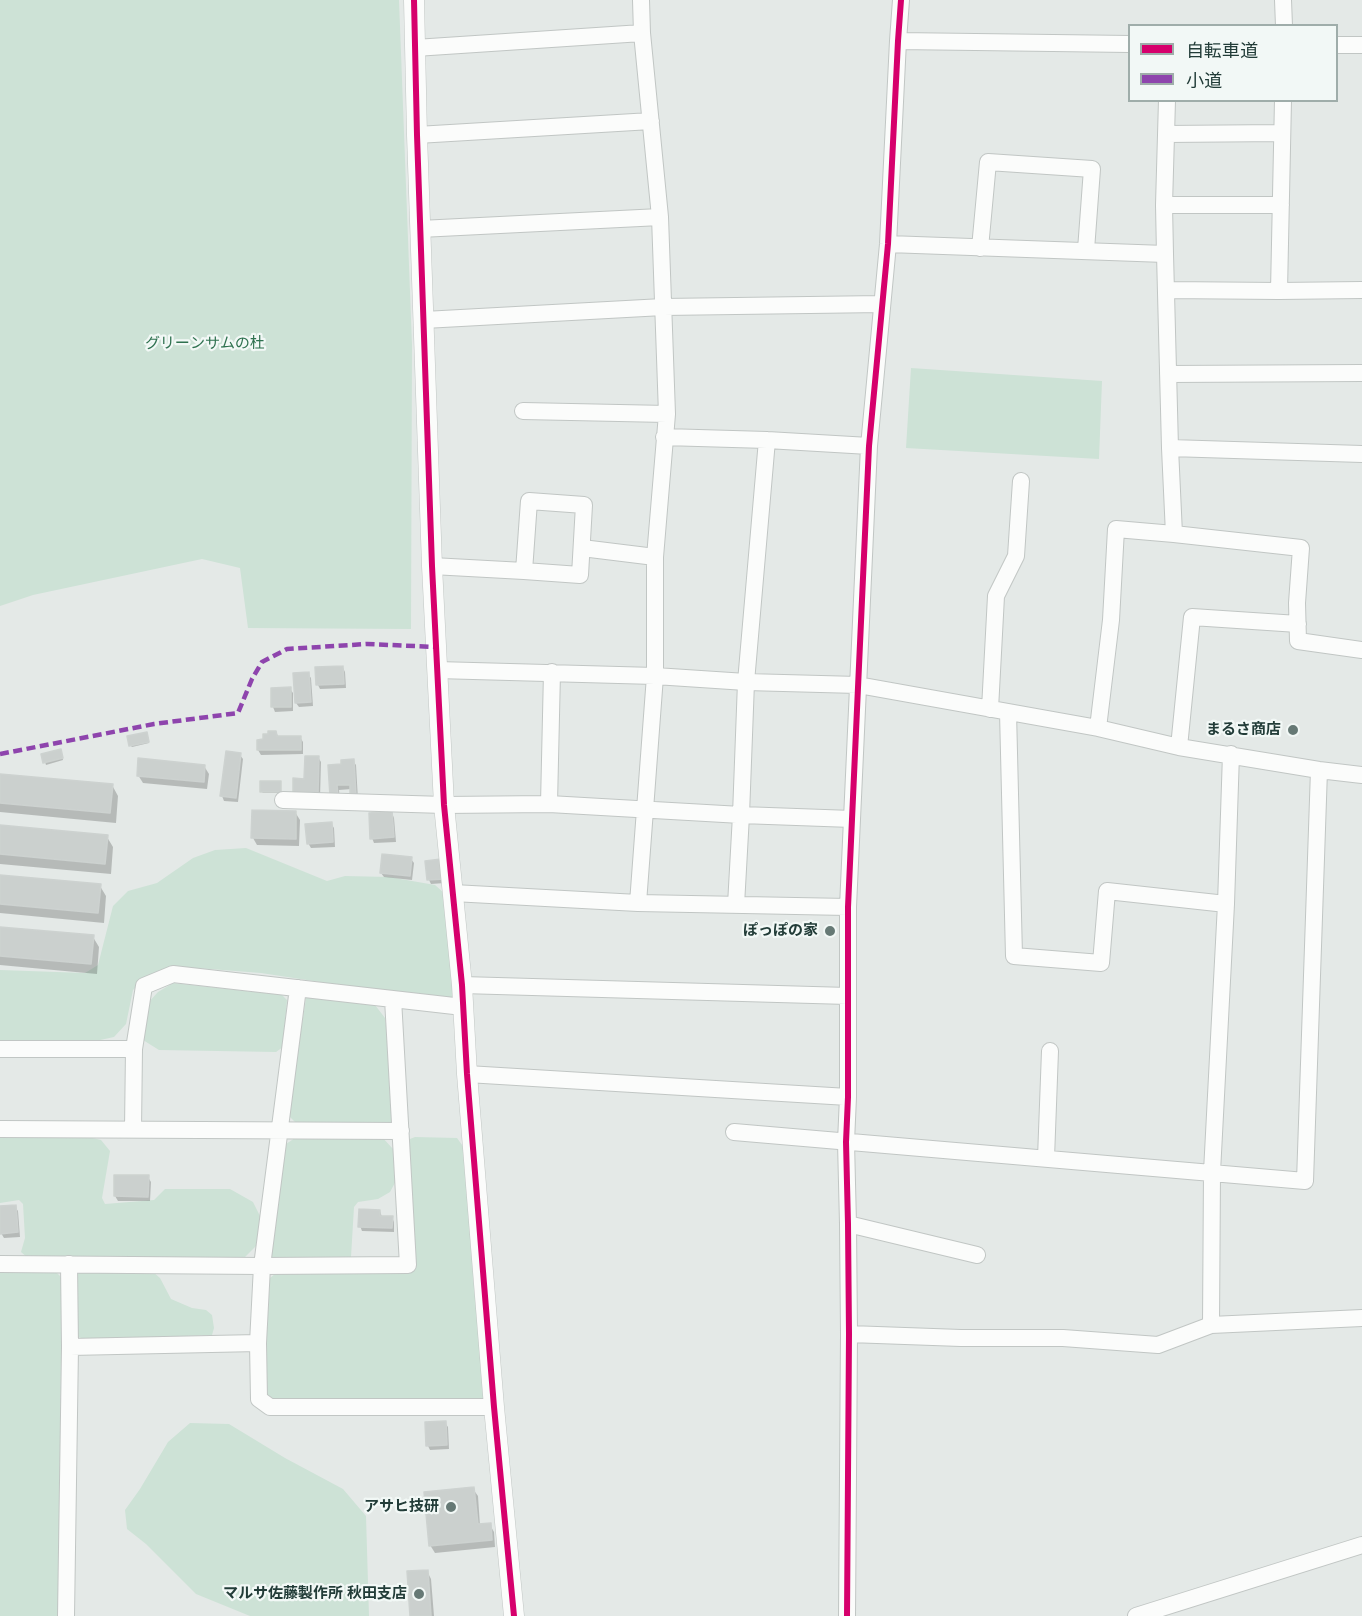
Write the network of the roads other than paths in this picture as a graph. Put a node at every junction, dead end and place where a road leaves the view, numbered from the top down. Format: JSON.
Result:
{"nodes":[{"id":1,"x":414,"y":0,"type":"edge"},
{"id":2,"x":641,"y":0,"type":"edge"},
{"id":3,"x":901,"y":0,"type":"edge"},
{"id":4,"x":1283,"y":0,"type":"edge"},
{"id":5,"x":1284,"y":24,"type":"edge"},
{"id":6,"x":642,"y":33,"type":"junction"},
{"id":7,"x":898,"y":40,"type":"junction"},
{"id":8,"x":1128,"y":44,"type":"edge"},
{"id":9,"x":1338,"y":45,"type":"edge"},
{"id":10,"x":1362,"y":45,"type":"edge"},
{"id":11,"x":415,"y":48,"type":"junction"},
{"id":12,"x":1167,"y":102,"type":"edge"},
{"id":13,"x":1283,"y":102,"type":"edge"},
{"id":14,"x":651,"y":121,"type":"junction"},
{"id":15,"x":1282,"y":133,"type":"junction"},
{"id":16,"x":1166,"y":134,"type":"junction"},
{"id":17,"x":417,"y":135,"type":"junction"},
{"id":18,"x":1164,"y":205,"type":"junction"},
{"id":19,"x":1281,"y":205,"type":"junction"},
{"id":20,"x":660,"y":216,"type":"junction"},
{"id":21,"x":420,"y":229,"type":"junction"},
{"id":22,"x":888,"y":244,"type":"junction"},
{"id":23,"x":980,"y":248,"type":"junction"},
{"id":24,"x":1086,"y":250,"type":"junction"},
{"id":25,"x":1165,"y":254,"type":"junction"},
{"id":26,"x":1166,"y":290,"type":"junction"},
{"id":27,"x":1362,"y":290,"type":"edge"},
{"id":28,"x":1279,"y":291,"type":"junction"},
{"id":29,"x":882,"y":304,"type":"junction"},
{"id":30,"x":663,"y":307,"type":"junction"},
{"id":31,"x":424,"y":320,"type":"junction"},
{"id":32,"x":1362,"y":373,"type":"edge"},
{"id":33,"x":1168,"y":374,"type":"junction"},
{"id":34,"x":523,"y":411,"type":"dead end"},
{"id":35,"x":667,"y":414,"type":"junction"},
{"id":36,"x":664,"y":437,"type":"junction"},
{"id":37,"x":766,"y":440,"type":"junction"},
{"id":38,"x":869,"y":446,"type":"junction"},
{"id":39,"x":1170,"y":448,"type":"junction"},
{"id":40,"x":1362,"y":454,"type":"edge"},
{"id":41,"x":1021,"y":481,"type":"dead end"},
{"id":42,"x":1174,"y":534,"type":"junction"},
{"id":43,"x":582,"y":548,"type":"junction"},
{"id":44,"x":656,"y":557,"type":"junction"},
{"id":45,"x":432,"y":566,"type":"junction"},
{"id":46,"x":524,"y":571,"type":"junction"},
{"id":47,"x":1298,"y":624,"type":"junction"},
{"id":48,"x":1362,"y":650,"type":"edge"},
{"id":49,"x":437,"y":670,"type":"junction"},
{"id":50,"x":552,"y":672,"type":"junction"},
{"id":51,"x":655,"y":676,"type":"junction"},
{"id":52,"x":746,"y":682,"type":"junction"},
{"id":53,"x":858,"y":686,"type":"junction"},
{"id":54,"x":990,"y":709,"type":"junction"},
{"id":55,"x":1008,"y":711,"type":"junction"},
{"id":56,"x":1098,"y":728,"type":"junction"},
{"id":57,"x":1179,"y":747,"type":"junction"},
{"id":58,"x":1231,"y":754,"type":"junction"},
{"id":59,"x":1319,"y":770,"type":"junction"},
{"id":60,"x":1362,"y":775,"type":"edge"},
{"id":61,"x":283,"y":800,"type":"dead end"},
{"id":62,"x":549,"y":804,"type":"junction"},
{"id":63,"x":444,"y":805,"type":"junction"},
{"id":64,"x":645,"y":810,"type":"junction"},
{"id":65,"x":741,"y":815,"type":"junction"},
{"id":66,"x":852,"y":819,"type":"junction"},
{"id":67,"x":453,"y":893,"type":"junction"},
{"id":68,"x":638,"y":903,"type":"junction"},
{"id":69,"x":1226,"y":904,"type":"junction"},
{"id":70,"x":736,"y":905,"type":"junction"},
{"id":71,"x":848,"y":907,"type":"junction"},
{"id":72,"x":462,"y":985,"type":"junction"},
{"id":73,"x":298,"y":988,"type":"junction"},
{"id":74,"x":848,"y":996,"type":"junction"},
{"id":75,"x":393,"y":999,"type":"junction"},
{"id":76,"x":463,"y":1008,"type":"junction"},
{"id":77,"x":0,"y":1049,"type":"edge"},
{"id":78,"x":134,"y":1049,"type":"junction"},
{"id":79,"x":1050,"y":1051,"type":"dead end"},
{"id":80,"x":467,"y":1074,"type":"junction"},
{"id":81,"x":848,"y":1097,"type":"junction"},
{"id":82,"x":0,"y":1129,"type":"edge"},
{"id":83,"x":133,"y":1129,"type":"junction"},
{"id":84,"x":280,"y":1130,"type":"junction"},
{"id":85,"x":401,"y":1131,"type":"junction"},
{"id":86,"x":734,"y":1132,"type":"dead end"},
{"id":87,"x":846,"y":1142,"type":"junction"},
{"id":88,"x":1046,"y":1158,"type":"junction"},
{"id":89,"x":1212,"y":1172,"type":"junction"},
{"id":90,"x":848,"y":1224,"type":"junction"},
{"id":91,"x":976,"y":1255,"type":"dead end"},
{"id":92,"x":0,"y":1263,"type":"edge"},
{"id":93,"x":69,"y":1264,"type":"junction"},
{"id":94,"x":262,"y":1266,"type":"junction"},
{"id":95,"x":1362,"y":1318,"type":"edge"},
{"id":96,"x":1211,"y":1325,"type":"junction"},
{"id":97,"x":849,"y":1334,"type":"junction"},
{"id":98,"x":258,"y":1343,"type":"junction"},
{"id":99,"x":70,"y":1347,"type":"junction"},
{"id":100,"x":494,"y":1407,"type":"junction"},
{"id":101,"x":1362,"y":1545,"type":"edge"},
{"id":102,"x":66,"y":1616,"type":"edge"},
{"id":103,"x":514,"y":1616,"type":"edge"},
{"id":104,"x":847,"y":1616,"type":"edge"},
{"id":105,"x":1136,"y":1616,"type":"edge"}],
"edges":[{"from":1,"to":11,"type":"street"},
{"from":2,"to":6,"type":"street"},
{"from":3,"to":7,"type":"street"},
{"from":4,"to":5,"type":"street"},
{"from":6,"to":11,"type":"street"},
{"from":6,"to":14,"type":"street"},
{"from":7,"to":8,"type":"street"},
{"from":7,"to":22,"type":"street"},
{"from":9,"to":10,"type":"street"},
{"from":11,"to":17,"type":"street"},
{"from":12,"to":16,"type":"street"},
{"from":13,"to":15,"type":"street"},
{"from":14,"to":17,"type":"street"},
{"from":14,"to":20,"type":"street"},
{"from":15,"to":16,"type":"street"},
{"from":15,"to":19,"type":"street"},
{"from":16,"to":18,"type":"street"},
{"from":17,"to":21,"type":"street"},
{"from":18,"to":19,"type":"street"},
{"from":18,"to":25,"type":"street"},
{"from":19,"to":28,"type":"street"},
{"from":20,"to":21,"type":"street"},
{"from":20,"to":30,"type":"street"},
{"from":21,"to":31,"type":"street"},
{"from":22,"to":23,"type":"street"},
{"from":22,"to":29,"type":"street"},
{"from":23,"to":24,"type":"street"},
{"from":23,"to":24,"type":"street"},
{"from":24,"to":25,"type":"street"},
{"from":25,"to":26,"type":"street"},
{"from":26,"to":28,"type":"street"},
{"from":26,"to":33,"type":"street"},
{"from":27,"to":28,"type":"street"},
{"from":29,"to":30,"type":"street"},
{"from":29,"to":38,"type":"street"},
{"from":30,"to":31,"type":"street"},
{"from":30,"to":35,"type":"street"},
{"from":31,"to":45,"type":"street"},
{"from":32,"to":33,"type":"street"},
{"from":33,"to":39,"type":"street"},
{"from":34,"to":35,"type":"street"},
{"from":35,"to":36,"type":"street"},
{"from":36,"to":37,"type":"street"},
{"from":36,"to":44,"type":"street"},
{"from":37,"to":38,"type":"street"},
{"from":37,"to":52,"type":"street"},
{"from":38,"to":53,"type":"street"},
{"from":39,"to":40,"type":"street"},
{"from":39,"to":42,"type":"street"},
{"from":41,"to":54,"type":"street"},
{"from":42,"to":47,"type":"street"},
{"from":42,"to":56,"type":"street"},
{"from":43,"to":44,"type":"street"},
{"from":43,"to":46,"type":"street"},
{"from":43,"to":46,"type":"street"},
{"from":44,"to":51,"type":"street"},
{"from":45,"to":46,"type":"street"},
{"from":45,"to":49,"type":"street"},
{"from":47,"to":48,"type":"street"},
{"from":47,"to":57,"type":"street"},
{"from":49,"to":50,"type":"street"},
{"from":49,"to":63,"type":"street"},
{"from":50,"to":51,"type":"street"},
{"from":50,"to":62,"type":"street"},
{"from":51,"to":52,"type":"street"},
{"from":51,"to":64,"type":"street"},
{"from":52,"to":53,"type":"street"},
{"from":52,"to":65,"type":"street"},
{"from":53,"to":54,"type":"street"},
{"from":53,"to":66,"type":"street"},
{"from":54,"to":55,"type":"street"},
{"from":55,"to":56,"type":"street"},
{"from":55,"to":69,"type":"street"},
{"from":56,"to":57,"type":"street"},
{"from":57,"to":58,"type":"street"},
{"from":58,"to":59,"type":"street"},
{"from":58,"to":69,"type":"street"},
{"from":59,"to":60,"type":"street"},
{"from":59,"to":89,"type":"street"},
{"from":61,"to":63,"type":"street"},
{"from":62,"to":63,"type":"street"},
{"from":62,"to":64,"type":"street"},
{"from":63,"to":67,"type":"street"},
{"from":64,"to":65,"type":"street"},
{"from":64,"to":68,"type":"street"},
{"from":65,"to":66,"type":"street"},
{"from":65,"to":70,"type":"street"},
{"from":66,"to":71,"type":"street"},
{"from":67,"to":68,"type":"street"},
{"from":67,"to":72,"type":"street"},
{"from":68,"to":70,"type":"street"},
{"from":69,"to":89,"type":"street"},
{"from":70,"to":71,"type":"street"},
{"from":71,"to":74,"type":"street"},
{"from":72,"to":74,"type":"street"},
{"from":72,"to":76,"type":"street"},
{"from":73,"to":75,"type":"street"},
{"from":73,"to":78,"type":"street"},
{"from":73,"to":84,"type":"street"},
{"from":74,"to":81,"type":"street"},
{"from":75,"to":76,"type":"street"},
{"from":75,"to":85,"type":"street"},
{"from":76,"to":80,"type":"street"},
{"from":77,"to":78,"type":"street"},
{"from":78,"to":83,"type":"street"},
{"from":79,"to":88,"type":"street"},
{"from":80,"to":81,"type":"street"},
{"from":80,"to":100,"type":"street"},
{"from":81,"to":87,"type":"street"},
{"from":82,"to":83,"type":"street"},
{"from":83,"to":84,"type":"street"},
{"from":84,"to":85,"type":"street"},
{"from":84,"to":94,"type":"street"},
{"from":85,"to":94,"type":"street"},
{"from":86,"to":87,"type":"street"},
{"from":87,"to":88,"type":"street"},
{"from":87,"to":90,"type":"street"},
{"from":88,"to":89,"type":"street"},
{"from":89,"to":96,"type":"street"},
{"from":90,"to":91,"type":"street"},
{"from":90,"to":97,"type":"street"},
{"from":92,"to":93,"type":"street"},
{"from":93,"to":94,"type":"street"},
{"from":93,"to":99,"type":"street"},
{"from":94,"to":98,"type":"street"},
{"from":95,"to":96,"type":"street"},
{"from":96,"to":97,"type":"street"},
{"from":97,"to":104,"type":"street"},
{"from":98,"to":99,"type":"street"},
{"from":98,"to":100,"type":"street"},
{"from":99,"to":102,"type":"street"},
{"from":100,"to":103,"type":"street"},
{"from":101,"to":105,"type":"street"}]}
